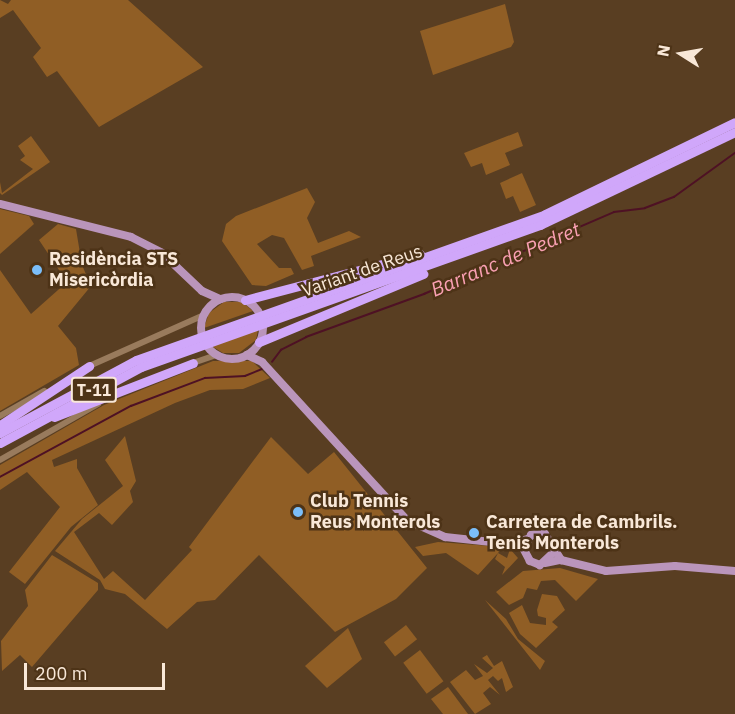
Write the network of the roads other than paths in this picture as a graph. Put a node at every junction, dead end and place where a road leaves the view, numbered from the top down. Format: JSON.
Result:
{"nodes":[{"id":1,"x":735,"y":122,"type":"edge"},
{"id":2,"x":735,"y":132,"type":"edge"},
{"id":3,"x":600,"y":199,"type":"junction"},
{"id":4,"x":0,"y":204,"type":"edge"},
{"id":5,"x":545,"y":214,"type":"junction"},
{"id":6,"x":202,"y":291,"type":"junction"},
{"id":7,"x":220,"y":299,"type":"junction"},
{"id":8,"x":245,"y":300,"type":"junction"},
{"id":9,"x":205,"y":312,"type":"junction"},
{"id":10,"x":273,"y":314,"type":"junction"},
{"id":11,"x":191,"y":343,"type":"junction"},
{"id":12,"x":258,"y":344,"type":"junction"},
{"id":13,"x":216,"y":355,"type":"junction"},
{"id":14,"x":247,"y":355,"type":"junction"},
{"id":15,"x":262,"y":362,"type":"junction"},
{"id":16,"x":193,"y":363,"type":"junction"},
{"id":17,"x":89,"y":366,"type":"junction"},
{"id":18,"x":0,"y":416,"type":"edge"},
{"id":19,"x":0,"y":425,"type":"edge"},
{"id":20,"x":0,"y":433,"type":"edge"},
{"id":21,"x":0,"y":442,"type":"edge"},
{"id":22,"x":0,"y":448,"type":"edge"},
{"id":23,"x":0,"y":460,"type":"edge"},
{"id":24,"x":527,"y":539,"type":"junction"},
{"id":25,"x":510,"y":544,"type":"junction"},
{"id":26,"x":555,"y":551,"type":"junction"},
{"id":27,"x":524,"y":553,"type":"junction"},
{"id":28,"x":561,"y":560,"type":"junction"},
{"id":29,"x":545,"y":563,"type":"junction"},
{"id":30,"x":735,"y":571,"type":"edge"}],
"edges":[{"from":1,"to":5,"type":"highway","name":"Variant de Reus","number":"T-11"},
{"from":2,"to":3,"type":"highway","name":"Variant de Reus","number":"T-11"},
{"from":3,"to":10,"type":"highway","name":"Variant de Reus","number":"T-11"},
{"from":3,"to":12,"type":"highway"},
{"from":4,"to":6,"type":"main road"},
{"from":5,"to":8,"type":"highway"},
{"from":5,"to":10,"type":"highway","name":"Variant de Reus","number":"T-11"},
{"from":6,"to":7,"type":"main road"},
{"from":6,"to":9,"type":"main road"},
{"from":7,"to":8,"type":"main road"},
{"from":7,"to":9,"type":"main road"},
{"from":8,"to":12,"type":"main road"},
{"from":9,"to":13,"type":"main road"},
{"from":9,"to":17,"type":"street"},
{"from":10,"to":11,"type":"highway","name":"Variant de Reus","number":"T-11"},
{"from":11,"to":20,"type":"highway","name":"Variant de Reus","number":"T-11"},
{"from":11,"to":21,"type":"highway","name":"Variant de Reus","number":"T-11"},
{"from":12,"to":14,"type":"main road"},
{"from":12,"to":15,"type":"main road"},
{"from":13,"to":14,"type":"main road"},
{"from":13,"to":16,"type":"street"},
{"from":14,"to":15,"type":"main road"},
{"from":15,"to":25,"type":"main road"},
{"from":16,"to":22,"type":"highway"},
{"from":16,"to":23,"type":"street"},
{"from":17,"to":18,"type":"street"},
{"from":17,"to":19,"type":"highway","number":"T-11"},
{"from":24,"to":25,"type":"main road"},
{"from":24,"to":26,"type":"main road"},
{"from":24,"to":27,"type":"main road"},
{"from":25,"to":27,"type":"main road"},
{"from":26,"to":28,"type":"main road"},
{"from":26,"to":29,"type":"main road"},
{"from":27,"to":29,"type":"main road"},
{"from":28,"to":29,"type":"main road"},
{"from":28,"to":30,"type":"main road"}]}
